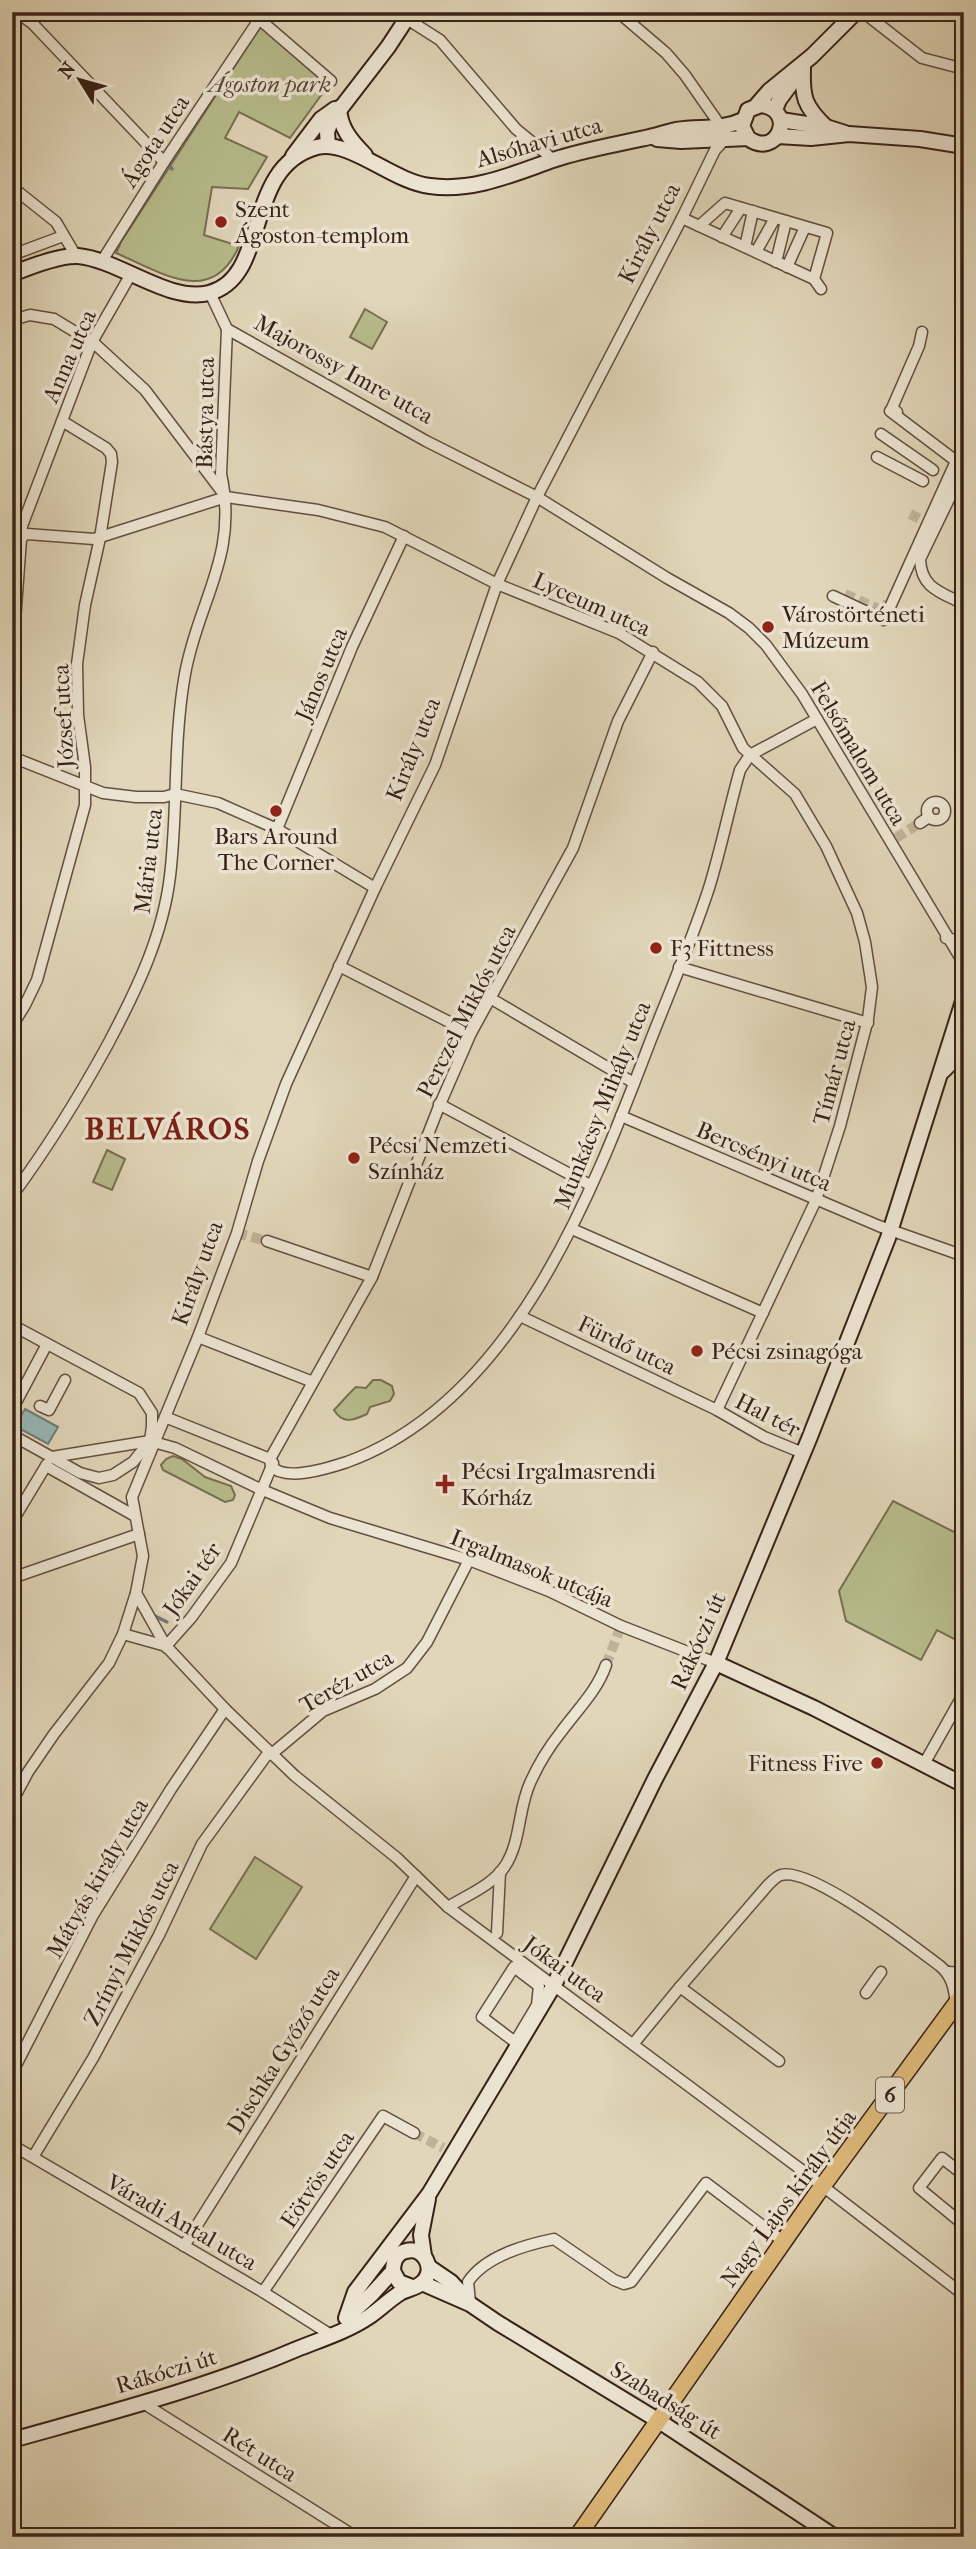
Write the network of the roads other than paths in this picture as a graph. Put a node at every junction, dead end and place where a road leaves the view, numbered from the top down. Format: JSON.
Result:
{"nodes":[{"id":1,"x":18,"y":12,"type":"edge"},
{"id":2,"x":618,"y":12,"type":"edge"},
{"id":3,"x":856,"y":12,"type":"edge"},
{"id":4,"x":863,"y":12,"type":"edge"},
{"id":5,"x":255,"y":15,"type":"edge"},
{"id":6,"x":409,"y":15,"type":"edge"},
{"id":7,"x":807,"y":62,"type":"junction"},
{"id":8,"x":964,"y":69,"type":"edge"},
{"id":9,"x":331,"y":81,"type":"dead end"},
{"id":10,"x":756,"y":106,"type":"junction"},
{"id":11,"x":340,"y":108,"type":"junction"},
{"id":12,"x":778,"y":115,"type":"junction"},
{"id":13,"x":743,"y":120,"type":"junction"},
{"id":14,"x":826,"y":127,"type":"junction"},
{"id":15,"x":724,"y":133,"type":"junction"},
{"id":16,"x":849,"y":134,"type":"junction"},
{"id":17,"x":777,"y":136,"type":"junction"},
{"id":18,"x":748,"y":138,"type":"junction"},
{"id":19,"x":328,"y":145,"type":"junction"},
{"id":20,"x":964,"y":146,"type":"edge"},
{"id":21,"x":554,"y":160,"type":"junction"},
{"id":22,"x":164,"y":162,"type":"junction"},
{"id":23,"x":288,"y":162,"type":"junction"},
{"id":24,"x":373,"y":164,"type":"junction"},
{"id":25,"x":12,"y":187,"type":"edge"},
{"id":26,"x":741,"y":208,"type":"junction"},
{"id":27,"x":753,"y":211,"type":"junction"},
{"id":28,"x":682,"y":218,"type":"junction"},
{"id":29,"x":780,"y":220,"type":"junction"},
{"id":30,"x":699,"y":226,"type":"junction"},
{"id":31,"x":806,"y":227,"type":"junction"},
{"id":32,"x":63,"y":236,"type":"junction"},
{"id":33,"x":722,"y":237,"type":"junction"},
{"id":34,"x":745,"y":247,"type":"junction"},
{"id":35,"x":15,"y":251,"type":"edge"},
{"id":36,"x":756,"y":252,"type":"junction"},
{"id":37,"x":76,"y":256,"type":"junction"},
{"id":38,"x":102,"y":261,"type":"junction"},
{"id":39,"x":776,"y":262,"type":"junction"},
{"id":40,"x":787,"y":267,"type":"junction"},
{"id":41,"x":12,"y":274,"type":"edge"},
{"id":42,"x":131,"y":274,"type":"junction"},
{"id":43,"x":814,"y":279,"type":"junction"},
{"id":44,"x":821,"y":289,"type":"dead end"},
{"id":45,"x":210,"y":293,"type":"junction"},
{"id":46,"x":12,"y":320,"type":"edge"},
{"id":47,"x":227,"y":329,"type":"junction"},
{"id":48,"x":922,"y":332,"type":"dead end"},
{"id":49,"x":92,"y":342,"type":"junction"},
{"id":50,"x":890,"y":411,"type":"dead end"},
{"id":51,"x":62,"y":421,"type":"junction"},
{"id":52,"x":881,"y":435,"type":"dead end"},
{"id":53,"x":877,"y":457,"type":"dead end"},
{"id":54,"x":964,"y":466,"type":"edge"},
{"id":55,"x":226,"y":497,"type":"junction"},
{"id":56,"x":537,"y":497,"type":"junction"},
{"id":57,"x":404,"y":536,"type":"junction"},
{"id":58,"x":100,"y":538,"type":"junction"},
{"id":59,"x":16,"y":540,"type":"edge"},
{"id":60,"x":497,"y":584,"type":"junction"},
{"id":61,"x":833,"y":596,"type":"dead end"},
{"id":62,"x":845,"y":596,"type":"dead end"},
{"id":63,"x":964,"y":604,"type":"edge"},
{"id":64,"x":885,"y":618,"type":"junction"},
{"id":65,"x":653,"y":652,"type":"junction"},
{"id":66,"x":12,"y":661,"type":"edge"},
{"id":67,"x":817,"y":719,"type":"junction"},
{"id":68,"x":750,"y":755,"type":"junction"},
{"id":69,"x":12,"y":757,"type":"edge"},
{"id":70,"x":86,"y":788,"type":"junction"},
{"id":71,"x":175,"y":794,"type":"junction"},
{"id":72,"x":957,"y":818,"type":"edge"},
{"id":73,"x":924,"y":820,"type":"tunnel mouth"},
{"id":74,"x":277,"y":829,"type":"junction"},
{"id":75,"x":375,"y":888,"type":"junction"},
{"id":76,"x":946,"y":938,"type":"junction"},
{"id":77,"x":964,"y":942,"type":"edge"},
{"id":78,"x":964,"y":964,"type":"edge"},
{"id":79,"x":339,"y":966,"type":"junction"},
{"id":80,"x":679,"y":967,"type":"junction"},
{"id":81,"x":490,"y":998,"type":"junction"},
{"id":82,"x":964,"y":998,"type":"edge"},
{"id":83,"x":868,"y":1023,"type":"junction"},
{"id":84,"x":12,"y":1026,"type":"edge"},
{"id":85,"x":959,"y":1026,"type":"edge"},
{"id":86,"x":471,"y":1033,"type":"junction"},
{"id":87,"x":964,"y":1050,"type":"edge"},
{"id":88,"x":964,"y":1059,"type":"edge"},
{"id":89,"x":940,"y":1074,"type":"junction"},
{"id":90,"x":634,"y":1083,"type":"junction"},
{"id":91,"x":439,"y":1104,"type":"junction"},
{"id":92,"x":621,"y":1115,"type":"junction"},
{"id":93,"x":590,"y":1185,"type":"junction"},
{"id":94,"x":12,"y":1196,"type":"edge"},
{"id":95,"x":816,"y":1200,"type":"junction"},
{"id":96,"x":572,"y":1229,"type":"junction"},
{"id":97,"x":891,"y":1231,"type":"junction"},
{"id":98,"x":267,"y":1241,"type":"tunnel mouth"},
{"id":99,"x":964,"y":1256,"type":"edge"},
{"id":100,"x":372,"y":1277,"type":"junction"},
{"id":101,"x":763,"y":1313,"type":"junction"},
{"id":102,"x":520,"y":1316,"type":"junction"},
{"id":103,"x":12,"y":1325,"type":"edge"},
{"id":104,"x":198,"y":1337,"type":"junction"},
{"id":105,"x":47,"y":1345,"type":"junction"},
{"id":106,"x":65,"y":1380,"type":"dead end"},
{"id":107,"x":313,"y":1382,"type":"junction"},
{"id":108,"x":40,"y":1406,"type":"dead end"},
{"id":109,"x":12,"y":1410,"type":"edge"},
{"id":110,"x":717,"y":1410,"type":"junction"},
{"id":111,"x":165,"y":1417,"type":"junction"},
{"id":112,"x":12,"y":1436,"type":"edge"},
{"id":113,"x":152,"y":1442,"type":"junction"},
{"id":114,"x":803,"y":1453,"type":"junction"},
{"id":115,"x":48,"y":1462,"type":"junction"},
{"id":116,"x":272,"y":1462,"type":"junction"},
{"id":117,"x":260,"y":1489,"type":"junction"},
{"id":118,"x":135,"y":1516,"type":"junction"},
{"id":119,"x":12,"y":1522,"type":"edge"},
{"id":120,"x":139,"y":1534,"type":"junction"},
{"id":121,"x":469,"y":1560,"type":"junction"},
{"id":122,"x":12,"y":1578,"type":"edge"},
{"id":123,"x":136,"y":1593,"type":"junction"},
{"id":124,"x":123,"y":1634,"type":"junction"},
{"id":125,"x":169,"y":1651,"type":"junction"},
{"id":126,"x":716,"y":1663,"type":"junction"},
{"id":127,"x":606,"y":1665,"type":"tunnel mouth"},
{"id":128,"x":964,"y":1693,"type":"edge"},
{"id":129,"x":225,"y":1709,"type":"junction"},
{"id":130,"x":272,"y":1754,"type":"junction"},
{"id":131,"x":924,"y":1765,"type":"junction"},
{"id":132,"x":964,"y":1785,"type":"edge"},
{"id":133,"x":12,"y":1802,"type":"edge"},
{"id":134,"x":500,"y":1872,"type":"junction"},
{"id":135,"x":416,"y":1876,"type":"junction"},
{"id":136,"x":448,"y":1906,"type":"junction"},
{"id":137,"x":497,"y":1933,"type":"dead end"},
{"id":138,"x":881,"y":1972,"type":"dead end"},
{"id":139,"x":948,"y":1972,"type":"junction"},
{"id":140,"x":964,"y":1973,"type":"edge"},
{"id":141,"x":554,"y":1985,"type":"junction"},
{"id":142,"x":680,"y":1987,"type":"junction"},
{"id":143,"x":866,"y":1993,"type":"dead end"},
{"id":144,"x":960,"y":1998,"type":"edge"},
{"id":145,"x":515,"y":2042,"type":"joint"},
{"id":146,"x":634,"y":2043,"type":"junction"},
{"id":147,"x":779,"y":2061,"type":"dead end"},
{"id":148,"x":12,"y":2073,"type":"edge"},
{"id":149,"x":414,"y":2133,"type":"tunnel mouth"},
{"id":150,"x":12,"y":2145,"type":"edge"},
{"id":151,"x":33,"y":2157,"type":"junction"},
{"id":152,"x":964,"y":2175,"type":"edge"},
{"id":153,"x":824,"y":2186,"type":"junction"},
{"id":154,"x":429,"y":2194,"type":"junction"},
{"id":155,"x":418,"y":2209,"type":"junction"},
{"id":156,"x":964,"y":2225,"type":"edge"},
{"id":157,"x":784,"y":2242,"type":"junction"},
{"id":158,"x":184,"y":2246,"type":"junction"},
{"id":159,"x":403,"y":2252,"type":"junction"},
{"id":160,"x":426,"y":2261,"type":"junction"},
{"id":161,"x":393,"y":2271,"type":"junction"},
{"id":162,"x":417,"y":2285,"type":"junction"},
{"id":163,"x":263,"y":2292,"type":"junction"},
{"id":164,"x":964,"y":2295,"type":"edge"},
{"id":165,"x":470,"y":2304,"type":"junction"},
{"id":166,"x":346,"y":2318,"type":"junction"},
{"id":167,"x":331,"y":2335,"type":"junction"},
{"id":168,"x":143,"y":2403,"type":"junction"},
{"id":169,"x":659,"y":2421,"type":"junction"},
{"id":170,"x":12,"y":2440,"type":"edge"},
{"id":171,"x":356,"y":2537,"type":"edge"},
{"id":172,"x":577,"y":2537,"type":"edge"},
{"id":173,"x":835,"y":2537,"type":"edge"}],
"edges":[{"from":1,"to":22,"type":"street"},
{"from":2,"to":15,"type":"street"},
{"from":3,"to":7,"type":"street"},
{"from":4,"to":8,"type":"street"},
{"from":5,"to":9,"type":"street","name":"Ágota utca"},
{"from":5,"to":22,"type":"street","name":"Ágota utca"},
{"from":6,"to":11,"type":"street"},
{"from":6,"to":21,"type":"street"},
{"from":7,"to":10,"type":"street"},
{"from":7,"to":12,"type":"street"},
{"from":7,"to":14,"type":"street"},
{"from":10,"to":12,"type":"street"},
{"from":10,"to":13,"type":"street"},
{"from":11,"to":19,"type":"street"},
{"from":11,"to":23,"type":"street"},
{"from":11,"to":24,"type":"street"},
{"from":12,"to":14,"type":"street"},
{"from":12,"to":17,"type":"street"},
{"from":13,"to":15,"type":"street"},
{"from":13,"to":18,"type":"street"},
{"from":14,"to":16,"type":"street"},
{"from":15,"to":18,"type":"street"},
{"from":15,"to":21,"type":"street","name":"Alsóhavi utca"},
{"from":15,"to":28,"type":"street","name":"Király utca"},
{"from":16,"to":17,"type":"street"},
{"from":16,"to":20,"type":"street"},
{"from":17,"to":18,"type":"street"},
{"from":19,"to":23,"type":"street"},
{"from":19,"to":24,"type":"street","name":"Alsóhavi utca"},
{"from":21,"to":24,"type":"street","name":"Alsóhavi utca"},
{"from":22,"to":38,"type":"street","name":"Ágota utca"},
{"from":23,"to":45,"type":"street"},
{"from":25,"to":32,"type":"street"},
{"from":26,"to":27,"type":"street"},
{"from":26,"to":30,"type":"street"},
{"from":26,"to":33,"type":"street"},
{"from":27,"to":29,"type":"street"},
{"from":27,"to":34,"type":"street"},
{"from":28,"to":30,"type":"street"},
{"from":28,"to":56,"type":"street","name":"Király utca"},
{"from":29,"to":31,"type":"street"},
{"from":29,"to":36,"type":"street"},
{"from":29,"to":39,"type":"street"},
{"from":30,"to":33,"type":"street"},
{"from":31,"to":40,"type":"street"},
{"from":31,"to":43,"type":"street"},
{"from":32,"to":35,"type":"street"},
{"from":32,"to":37,"type":"street"},
{"from":33,"to":34,"type":"street"},
{"from":34,"to":36,"type":"street"},
{"from":36,"to":39,"type":"street"},
{"from":37,"to":38,"type":"street"},
{"from":37,"to":41,"type":"street"},
{"from":38,"to":42,"type":"street"},
{"from":39,"to":40,"type":"street"},
{"from":40,"to":43,"type":"street"},
{"from":42,"to":45,"type":"street"},
{"from":42,"to":49,"type":"street","name":"Anna utca"},
{"from":43,"to":44,"type":"street"},
{"from":45,"to":47,"type":"street","name":"Majorossy Imre utca"},
{"from":46,"to":49,"type":"street"},
{"from":47,"to":55,"type":"street","name":"Bástya utca"},
{"from":47,"to":56,"type":"street","name":"Majorossy Imre utca"},
{"from":48,"to":54,"type":"street"},
{"from":49,"to":51,"type":"street","name":"Anna utca"},
{"from":49,"to":55,"type":"street"},
{"from":50,"to":64,"type":"street"},
{"from":51,"to":58,"type":"street","name":"József utca"},
{"from":51,"to":59,"type":"street","name":"Anna utca"},
{"from":52,"to":53,"type":"street"},
{"from":54,"to":63,"type":"street"},
{"from":55,"to":57,"type":"street","name":"Lyceum utca"},
{"from":55,"to":58,"type":"street"},
{"from":55,"to":71,"type":"street","name":"Mária utca"},
{"from":56,"to":60,"type":"street","name":"Király utca"},
{"from":56,"to":67,"type":"street","name":"Felsőmalom utca"},
{"from":57,"to":60,"type":"street","name":"Lyceum utca"},
{"from":57,"to":74,"type":"street","name":"János utca"},
{"from":58,"to":59,"type":"street"},
{"from":58,"to":70,"type":"street","name":"József utca"},
{"from":59,"to":66,"type":"street","name":"Anna utca"},
{"from":60,"to":65,"type":"street","name":"Lyceum utca"},
{"from":60,"to":75,"type":"street","name":"Király utca"},
{"from":61,"to":64,"type":"street"},
{"from":62,"to":64,"type":"street"},
{"from":65,"to":68,"type":"street","name":"Lyceum utca"},
{"from":65,"to":81,"type":"street","name":"Perczel Miklós utca"},
{"from":67,"to":68,"type":"street"},
{"from":67,"to":76,"type":"street","name":"Felsőmalom utca"},
{"from":68,"to":80,"type":"street","name":"Munkácsy Mihály utca"},
{"from":68,"to":83,"type":"street","name":"Tímár utca"},
{"from":69,"to":70,"type":"street"},
{"from":70,"to":71,"type":"street"},
{"from":70,"to":84,"type":"street","name":"József utca"},
{"from":71,"to":74,"type":"street"},
{"from":71,"to":94,"type":"street","name":"Mária utca"},
{"from":72,"to":73,"type":"street"},
{"from":74,"to":75,"type":"street"},
{"from":75,"to":79,"type":"street","name":"Király utca"},
{"from":76,"to":77,"type":"street"},
{"from":76,"to":78,"type":"street","name":"Felsőmalom utca"},
{"from":79,"to":86,"type":"street"},
{"from":79,"to":104,"type":"street","name":"Király utca"},
{"from":80,"to":83,"type":"street"},
{"from":80,"to":90,"type":"street","name":"Munkácsy Mihály utca"},
{"from":81,"to":86,"type":"street","name":"Perczel Miklós utca"},
{"from":81,"to":90,"type":"street"},
{"from":82,"to":85,"type":"street","name":"Rákóczi út"},
{"from":83,"to":95,"type":"street","name":"Tímár utca"},
{"from":85,"to":89,"type":"street","name":"Rákóczi út"},
{"from":86,"to":91,"type":"street","name":"Perczel Miklós utca"},
{"from":87,"to":89,"type":"street","name":"Rákóczi út"},
{"from":88,"to":89,"type":"street"},
{"from":89,"to":97,"type":"street","name":"Rákóczi út"},
{"from":90,"to":92,"type":"street","name":"Munkácsy Mihály utca"},
{"from":91,"to":93,"type":"street"},
{"from":91,"to":100,"type":"street","name":"Perczel Miklós utca"},
{"from":92,"to":93,"type":"street","name":"Munkácsy Mihály utca"},
{"from":92,"to":95,"type":"street","name":"Bercsényi utca"},
{"from":93,"to":96,"type":"street","name":"Munkácsy Mihály utca"},
{"from":95,"to":97,"type":"street","name":"Bercsényi utca"},
{"from":95,"to":101,"type":"street","name":"Tímár utca"},
{"from":96,"to":101,"type":"street"},
{"from":96,"to":102,"type":"street","name":"Munkácsy Mihály utca"},
{"from":97,"to":99,"type":"street","name":"Bercsényi utca"},
{"from":97,"to":114,"type":"street","name":"Rákóczi út"},
{"from":98,"to":100,"type":"street"},
{"from":100,"to":107,"type":"street","name":"Perczel Miklós utca"},
{"from":101,"to":110,"type":"street","name":"Tímár utca"},
{"from":102,"to":110,"type":"street","name":"Fürdő utca"},
{"from":102,"to":116,"type":"street","name":"Munkácsy Mihály utca"},
{"from":103,"to":105,"type":"street"},
{"from":104,"to":107,"type":"street"},
{"from":104,"to":111,"type":"street","name":"Király utca"},
{"from":105,"to":109,"type":"street"},
{"from":105,"to":113,"type":"street"},
{"from":106,"to":108,"type":"street"},
{"from":107,"to":116,"type":"street","name":"Perczel Miklós utca"},
{"from":110,"to":114,"type":"street","name":"Hal tér"},
{"from":111,"to":113,"type":"street","name":"Király utca"},
{"from":111,"to":116,"type":"street","name":"Munkácsy Mihály utca"},
{"from":112,"to":115,"type":"street"},
{"from":113,"to":115,"type":"street"},
{"from":113,"to":115,"type":"street"},
{"from":113,"to":117,"type":"street","name":"Irgalmasok utcája"},
{"from":113,"to":118,"type":"street","name":"Király utca"},
{"from":114,"to":126,"type":"street","name":"Rákóczi út"},
{"from":115,"to":118,"type":"street"},
{"from":115,"to":119,"type":"street"},
{"from":116,"to":117,"type":"street","name":"Jókai tér"},
{"from":117,"to":121,"type":"street","name":"Irgalmasok utcája"},
{"from":117,"to":125,"type":"street","name":"Jókai tér"},
{"from":118,"to":120,"type":"street"},
{"from":120,"to":122,"type":"street"},
{"from":120,"to":123,"type":"street"},
{"from":121,"to":126,"type":"street","name":"Irgalmasok utcája"},
{"from":121,"to":130,"type":"street","name":"Teréz utca"},
{"from":123,"to":124,"type":"street"},
{"from":123,"to":125,"type":"street","name":"Jókai utca"},
{"from":124,"to":125,"type":"street","name":"Jókai tér"},
{"from":124,"to":133,"type":"street"},
{"from":125,"to":129,"type":"street","name":"Jókai utca"},
{"from":126,"to":131,"type":"street"},
{"from":126,"to":141,"type":"street","name":"Rákóczi út"},
{"from":127,"to":134,"type":"street"},
{"from":128,"to":131,"type":"street"},
{"from":129,"to":130,"type":"street","name":"Jókai utca"},
{"from":129,"to":148,"type":"street","name":"Mátyás király utca"},
{"from":130,"to":135,"type":"street","name":"Jókai utca"},
{"from":130,"to":151,"type":"street","name":"Zrínyi Miklós utca"},
{"from":131,"to":132,"type":"street"},
{"from":134,"to":136,"type":"street"},
{"from":134,"to":137,"type":"street"},
{"from":135,"to":136,"type":"street","name":"Jókai utca"},
{"from":135,"to":158,"type":"street","name":"Dischka Győző utca"},
{"from":136,"to":141,"type":"street","name":"Jókai utca"},
{"from":138,"to":143,"type":"street"},
{"from":139,"to":140,"type":"street"},
{"from":139,"to":142,"type":"street"},
{"from":139,"to":144,"type":"street","name":"Nagy Lajos király útja"},
{"from":141,"to":146,"type":"street","name":"Jókai utca"},
{"from":141,"to":154,"type":"street","name":"Rákóczi út"},
{"from":142,"to":146,"type":"street"},
{"from":142,"to":147,"type":"street"},
{"from":144,"to":153,"type":"main road","name":"Nagy Lajos király útja","number":"6"},
{"from":145,"to":145,"type":"street"},
{"from":146,"to":153,"type":"street","name":"Jókai utca"},
{"from":149,"to":163,"type":"street","name":"Eötvös utca"},
{"from":150,"to":151,"type":"street","name":"Váradi Antal utca"},
{"from":151,"to":158,"type":"street","name":"Váradi Antal utca"},
{"from":152,"to":156,"type":"street"},
{"from":153,"to":157,"type":"main road","name":"Nagy Lajos király útja","number":"6"},
{"from":153,"to":164,"type":"street","name":"Jókai utca"},
{"from":154,"to":155,"type":"street","name":"Rákóczi út"},
{"from":154,"to":160,"type":"street","name":"Rákóczi út"},
{"from":155,"to":159,"type":"street","name":"Rákóczi út"},
{"from":155,"to":166,"type":"street","name":"Rákóczi út"},
{"from":157,"to":165,"type":"street"},
{"from":157,"to":169,"type":"main road","name":"Nagy Lajos király útja","number":"6"},
{"from":158,"to":163,"type":"street","name":"Váradi Antal utca"},
{"from":159,"to":160,"type":"street"},
{"from":159,"to":161,"type":"street"},
{"from":160,"to":162,"type":"street"},
{"from":160,"to":165,"type":"street","name":"Szabadság út"},
{"from":161,"to":162,"type":"street"},
{"from":161,"to":166,"type":"street","name":"Rákóczi út"},
{"from":162,"to":165,"type":"street","name":"Szabadság út"},
{"from":162,"to":167,"type":"street","name":"Rákóczi út"},
{"from":163,"to":167,"type":"street","name":"Váradi Antal utca"},
{"from":165,"to":169,"type":"street","name":"Szabadság út"},
{"from":166,"to":167,"type":"street","name":"Rákóczi út"},
{"from":167,"to":168,"type":"street","name":"Rákóczi út"},
{"from":168,"to":170,"type":"street","name":"Rákóczi út"},
{"from":168,"to":171,"type":"street","name":"Rét utca"},
{"from":169,"to":172,"type":"main road","number":"6"},
{"from":169,"to":173,"type":"street","name":"Szabadság út"}]}
